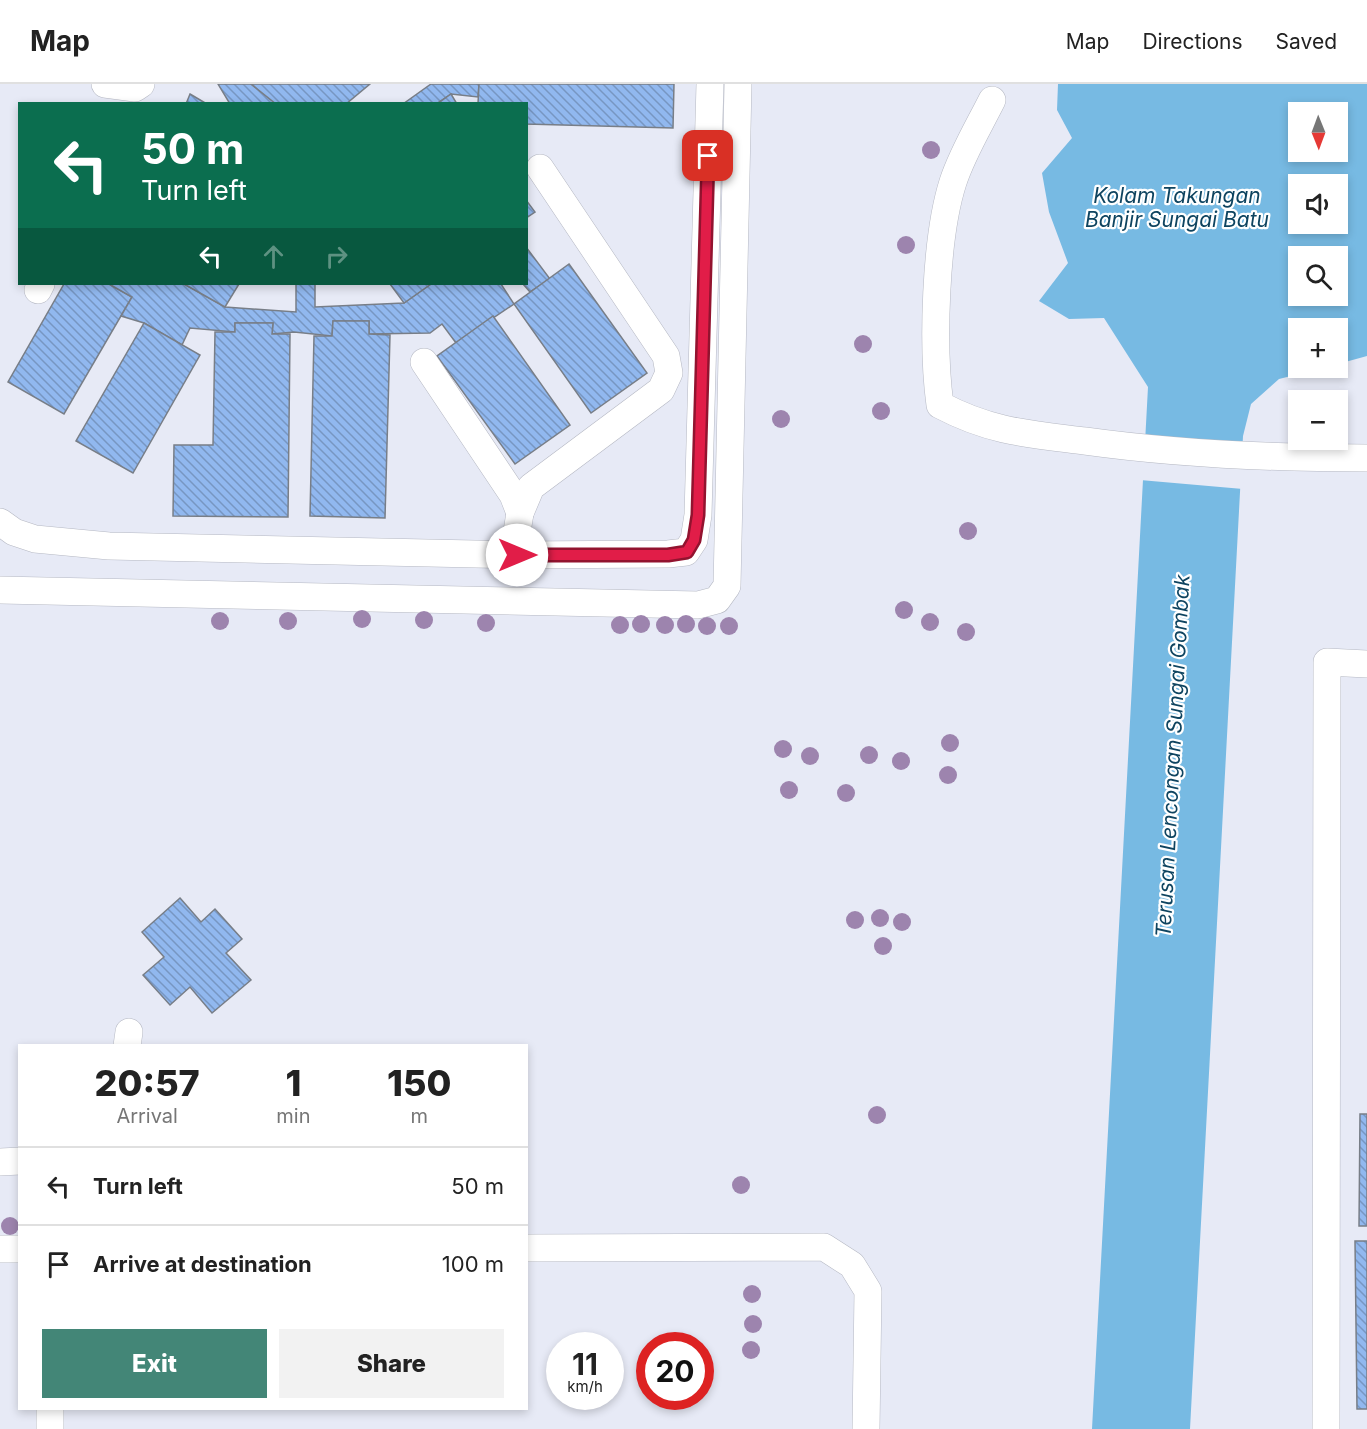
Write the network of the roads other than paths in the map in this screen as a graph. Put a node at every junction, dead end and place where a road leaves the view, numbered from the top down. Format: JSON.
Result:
{"nodes":[{"id":1,"x":710,"y":84,"type":"edge"},
{"id":2,"x":738,"y":84,"type":"edge"},
{"id":3,"x":992,"y":100,"type":"dead end"},
{"id":4,"x":540,"y":168,"type":"dead end"},
{"id":5,"x":424,"y":362,"type":"dead end"},
{"id":6,"x":1367,"y":458,"type":"edge"},
{"id":7,"x":520,"y":513,"type":"junction"},
{"id":8,"x":0,"y":522,"type":"edge"},
{"id":9,"x":517,"y":555,"type":"junction"},
{"id":10,"x":0,"y":590,"type":"edge"},
{"id":11,"x":1367,"y":664,"type":"edge"},
{"id":12,"x":18,"y":1161,"type":"edge"},
{"id":13,"x":0,"y":1162,"type":"edge"},
{"id":14,"x":528,"y":1248,"type":"edge"},
{"id":15,"x":0,"y":1249,"type":"edge"},
{"id":16,"x":18,"y":1249,"type":"edge"},
{"id":17,"x":50,"y":1410,"type":"edge"},
{"id":18,"x":50,"y":1429,"type":"edge"},
{"id":19,"x":866,"y":1429,"type":"edge"},
{"id":20,"x":1326,"y":1429,"type":"edge"}],
"edges":[{"from":1,"to":9,"type":"street"},
{"from":2,"to":10,"type":"street"},
{"from":3,"to":6,"type":"street"},
{"from":4,"to":7,"type":"street"},
{"from":5,"to":7,"type":"street"},
{"from":7,"to":9,"type":"street"},
{"from":8,"to":9,"type":"street"},
{"from":11,"to":20,"type":"street"},
{"from":12,"to":13,"type":"street"},
{"from":14,"to":19,"type":"street"},
{"from":15,"to":16,"type":"street"},
{"from":17,"to":18,"type":"street"}]}
